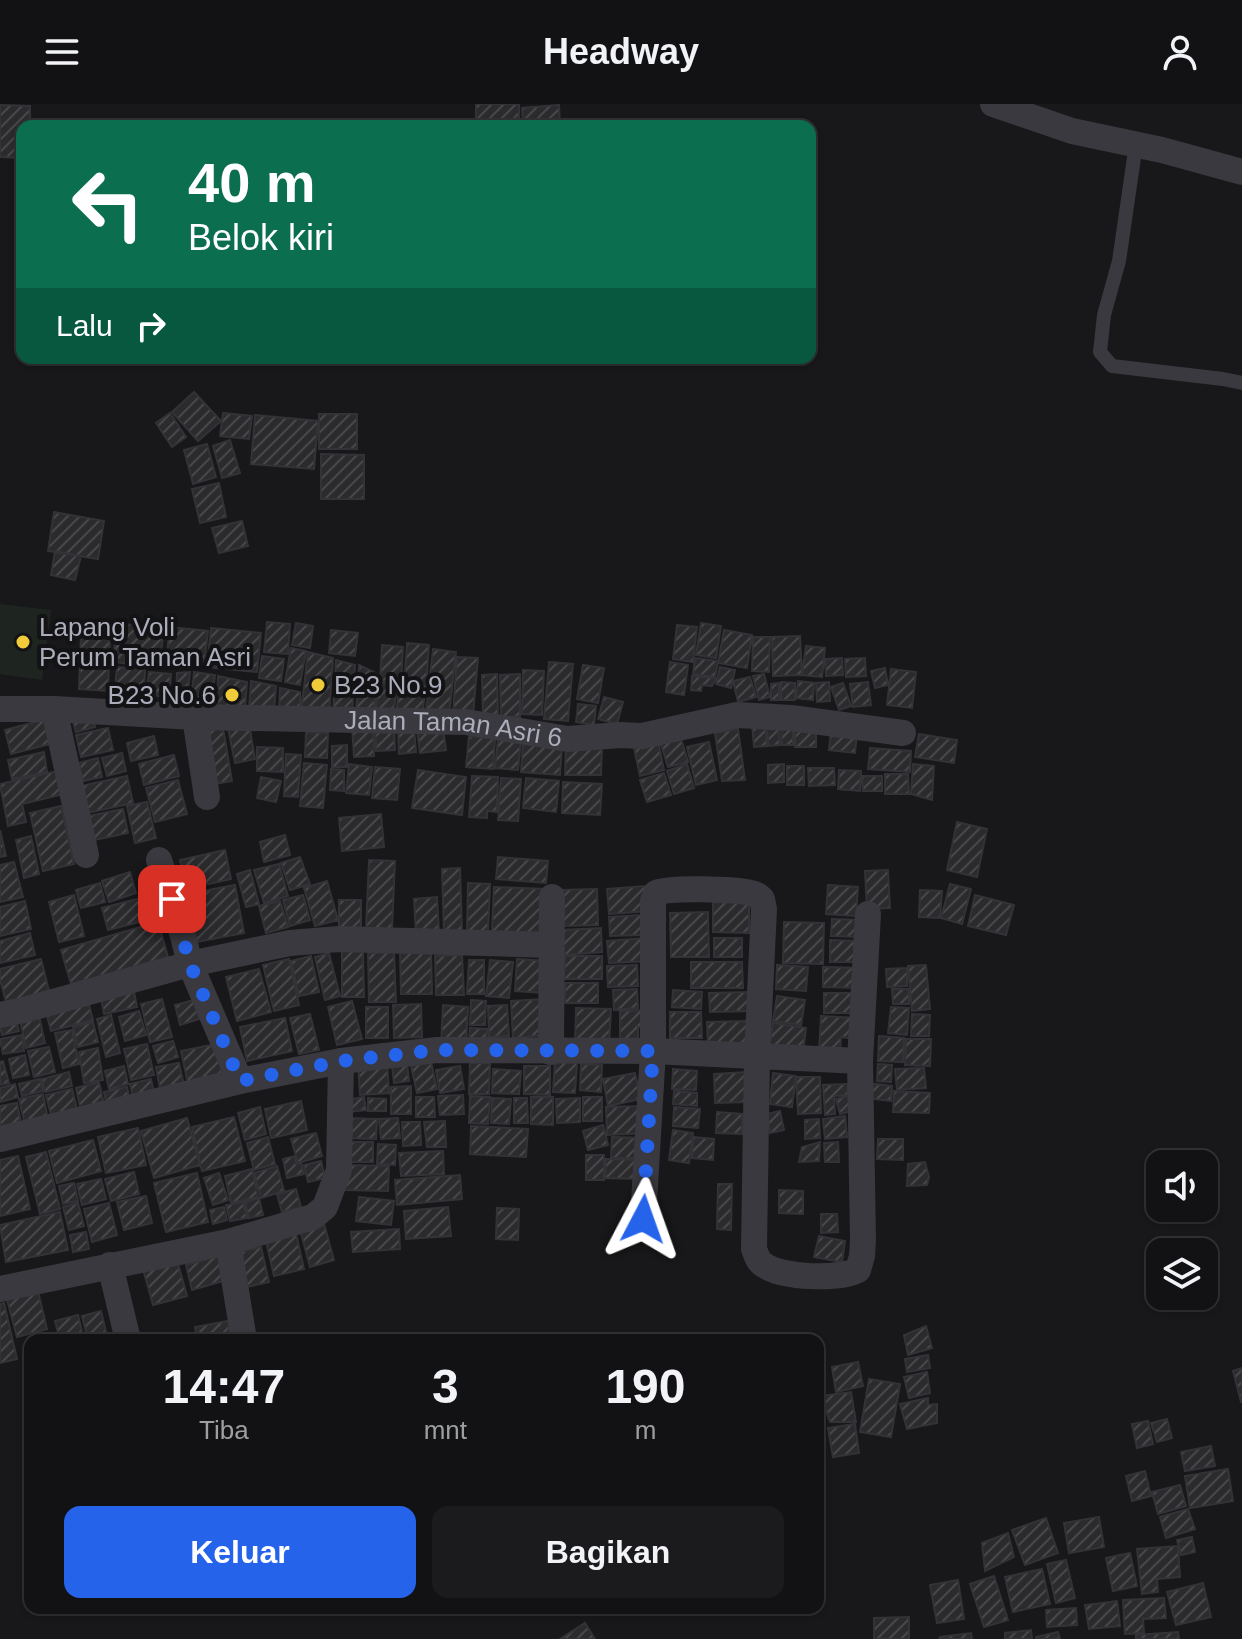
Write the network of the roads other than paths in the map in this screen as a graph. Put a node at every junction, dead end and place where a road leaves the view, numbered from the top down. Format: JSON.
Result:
{"nodes":[{"id":1,"x":993,"y":104,"type":"edge"},
{"id":2,"x":1136,"y":144,"type":"junction"},
{"id":3,"x":1242,"y":172,"type":"edge"},
{"id":4,"x":1242,"y":383,"type":"edge"},
{"id":5,"x":0,"y":709,"type":"edge"},
{"id":6,"x":54,"y":709,"type":"junction"},
{"id":7,"x":195,"y":717,"type":"junction"},
{"id":8,"x":903,"y":733,"type":"dead end"},
{"id":9,"x":207,"y":797,"type":"dead end"},
{"id":10,"x":86,"y":855,"type":"dead end"},
{"id":11,"x":159,"y":860,"type":"dead end"},
{"id":12,"x":552,"y":897,"type":"dead end"},
{"id":13,"x":868,"y":914,"type":"dead end"},
{"id":14,"x":551,"y":945,"type":"junction"},
{"id":15,"x":190,"y":964,"type":"junction"},
{"id":16,"x":0,"y":1015,"type":"edge"},
{"id":17,"x":653,"y":1051,"type":"junction"},
{"id":18,"x":551,"y":1052,"type":"junction"},
{"id":19,"x":757,"y":1056,"type":"junction"},
{"id":20,"x":341,"y":1061,"type":"junction"},
{"id":21,"x":860,"y":1061,"type":"junction"},
{"id":22,"x":240,"y":1081,"type":"junction"},
{"id":23,"x":0,"y":1139,"type":"edge"},
{"id":24,"x":643,"y":1219,"type":"dead end"},
{"id":25,"x":228,"y":1242,"type":"junction"},
{"id":26,"x":110,"y":1265,"type":"junction"},
{"id":27,"x":0,"y":1289,"type":"edge"},
{"id":28,"x":127,"y":1334,"type":"edge"},
{"id":29,"x":243,"y":1334,"type":"edge"}],
"edges":[{"from":1,"to":2,"type":"street"},
{"from":2,"to":3,"type":"street"},
{"from":2,"to":4,"type":"lane"},
{"from":5,"to":6,"type":"street","name":"Jalan Taman Asri 6"},
{"from":6,"to":7,"type":"street","name":"Jalan Taman Asri 6"},
{"from":6,"to":10,"type":"street"},
{"from":7,"to":8,"type":"street","name":"Jalan Taman Asri 6"},
{"from":7,"to":9,"type":"street"},
{"from":11,"to":15,"type":"street"},
{"from":12,"to":14,"type":"street"},
{"from":13,"to":21,"type":"street"},
{"from":14,"to":15,"type":"street"},
{"from":14,"to":18,"type":"street"},
{"from":15,"to":16,"type":"street"},
{"from":15,"to":22,"type":"street"},
{"from":17,"to":18,"type":"street"},
{"from":17,"to":19,"type":"street"},
{"from":17,"to":19,"type":"street"},
{"from":17,"to":24,"type":"street"},
{"from":18,"to":20,"type":"street"},
{"from":19,"to":21,"type":"street"},
{"from":19,"to":21,"type":"street"},
{"from":20,"to":22,"type":"street"},
{"from":20,"to":25,"type":"street"},
{"from":22,"to":23,"type":"street"},
{"from":25,"to":26,"type":"street"},
{"from":25,"to":29,"type":"street"},
{"from":26,"to":27,"type":"street"},
{"from":26,"to":28,"type":"street"}]}
